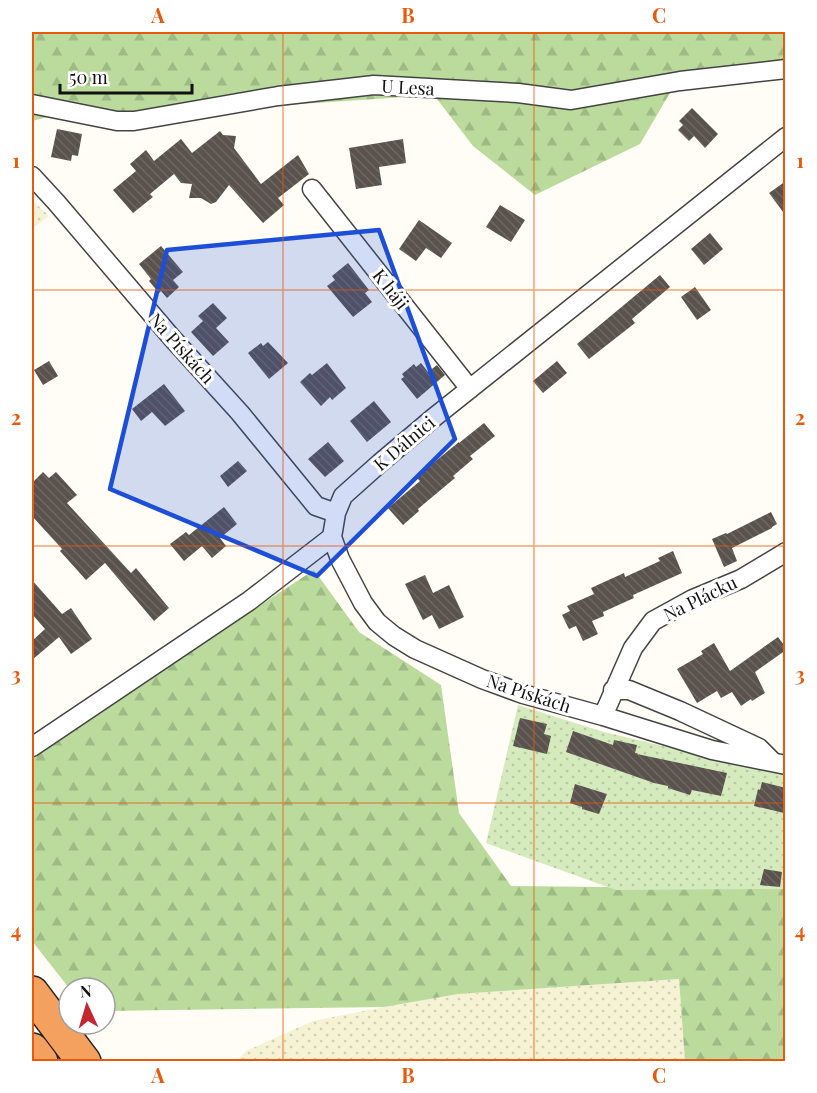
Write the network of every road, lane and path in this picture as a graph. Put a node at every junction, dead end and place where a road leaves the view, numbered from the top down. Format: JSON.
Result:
{"nodes":[{"id":1,"x":786,"y":69,"type":"edge"},
{"id":2,"x":32,"y":104,"type":"edge"},
{"id":3,"x":786,"y":137,"type":"edge"},
{"id":4,"x":32,"y":176,"type":"edge"},
{"id":5,"x":312,"y":189,"type":"dead end"},
{"id":6,"x":470,"y":389,"type":"junction"},
{"id":7,"x":336,"y":513,"type":"junction"},
{"id":8,"x":332,"y":537,"type":"junction"},
{"id":9,"x":786,"y":552,"type":"edge"},
{"id":10,"x":614,"y":690,"type":"junction"},
{"id":11,"x":603,"y":716,"type":"junction"},
{"id":12,"x":32,"y":747,"type":"edge"},
{"id":13,"x":780,"y":763,"type":"edge"},
{"id":14,"x":32,"y":993,"type":"edge"},
{"id":15,"x":32,"y":1050,"type":"edge"},
{"id":16,"x":40,"y":1062,"type":"edge"},
{"id":17,"x":84,"y":1062,"type":"edge"}],
"edges":[{"from":1,"to":2,"type":"street","name":"U Lesa"},
{"from":3,"to":6,"type":"street","name":"K Dálnici"},
{"from":4,"to":7,"type":"street","name":"Na Pískách"},
{"from":5,"to":6,"type":"street","name":"K háji"},
{"from":6,"to":7,"type":"street","name":"K Dálnici"},
{"from":7,"to":8,"type":"street","name":"K Dálnici"},
{"from":8,"to":11,"type":"street","name":"Na Pískách"},
{"from":8,"to":12,"type":"street"},
{"from":9,"to":10,"type":"street","name":"Na Plácku"},
{"from":10,"to":11,"type":"street","name":"Na Plácku"},
{"from":10,"to":13,"type":"street"},
{"from":11,"to":13,"type":"street","name":"Na Pískách"},
{"from":14,"to":17,"type":"highway"},
{"from":15,"to":16,"type":"highway"}]}
